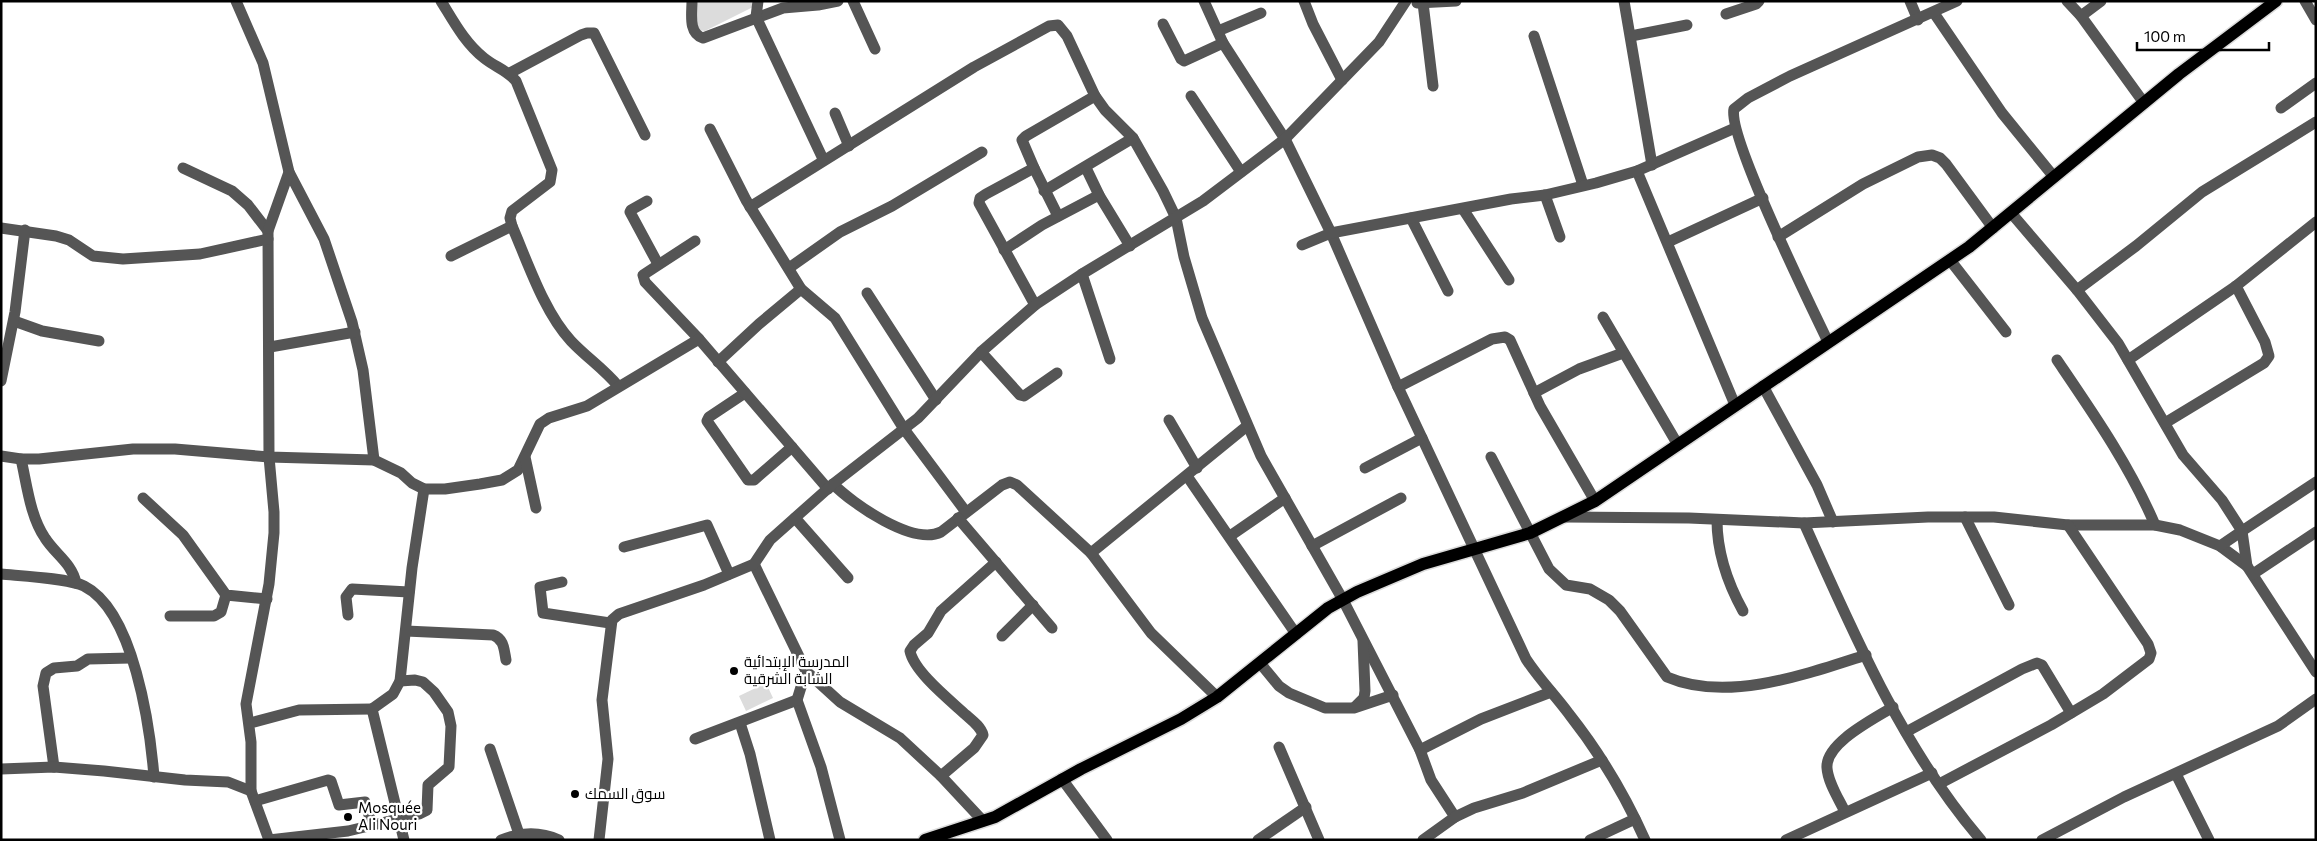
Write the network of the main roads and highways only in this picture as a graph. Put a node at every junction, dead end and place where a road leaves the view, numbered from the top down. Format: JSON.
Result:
{"nodes":[{"id":1,"x":2276,"y":1,"type":"edge"},
{"id":2,"x":925,"y":840,"type":"edge"}],
"edges":[{"from":1,"to":2,"type":"main road"}]}
